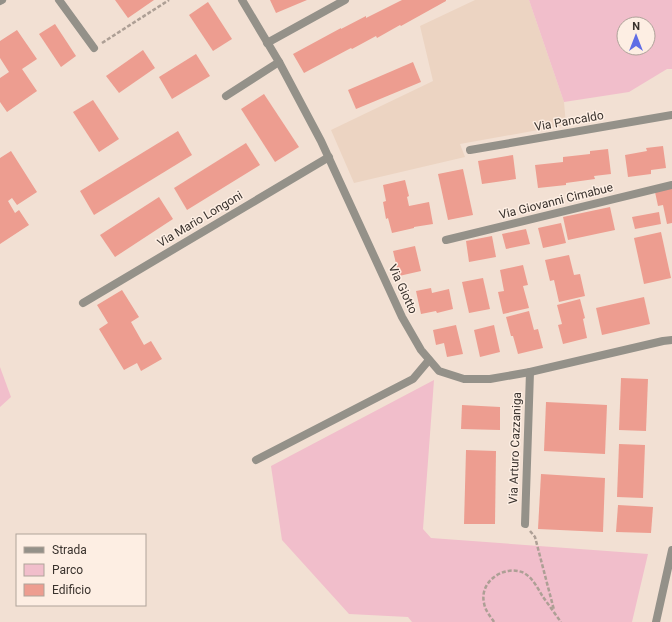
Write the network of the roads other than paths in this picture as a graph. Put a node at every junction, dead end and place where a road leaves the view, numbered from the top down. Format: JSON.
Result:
{"nodes":[{"id":1,"x":59,"y":0,"type":"edge"},
{"id":2,"x":242,"y":0,"type":"edge"},
{"id":3,"x":345,"y":0,"type":"edge"},
{"id":4,"x":267,"y":43,"type":"junction"},
{"id":5,"x":94,"y":48,"type":"road end"},
{"id":6,"x":278,"y":62,"type":"junction"},
{"id":7,"x":226,"y":96,"type":"dead end"},
{"id":8,"x":672,"y":115,"type":"edge"},
{"id":9,"x":470,"y":150,"type":"dead end"},
{"id":10,"x":329,"y":157,"type":"junction"},
{"id":11,"x":672,"y":185,"type":"edge"},
{"id":12,"x":446,"y":240,"type":"dead end"},
{"id":13,"x":83,"y":302,"type":"dead end"},
{"id":14,"x":672,"y":340,"type":"edge"},
{"id":15,"x":429,"y":360,"type":"junction"},
{"id":16,"x":530,"y":372,"type":"junction"},
{"id":17,"x":256,"y":460,"type":"dead end"},
{"id":18,"x":524,"y":524,"type":"road end"},
{"id":19,"x":672,"y":553,"type":"edge"},
{"id":20,"x":656,"y":622,"type":"edge"}],
"edges":[{"from":1,"to":5,"type":"street"},
{"from":2,"to":4,"type":"street","name":"Via Giotto"},
{"from":3,"to":4,"type":"street"},
{"from":4,"to":6,"type":"street","name":"Via Giotto"},
{"from":6,"to":7,"type":"street"},
{"from":6,"to":10,"type":"street","name":"Via Giotto"},
{"from":8,"to":9,"type":"street","name":"Via Pancaldo"},
{"from":10,"to":13,"type":"street","name":"Via Mario Longoni"},
{"from":10,"to":15,"type":"street","name":"Via Giotto"},
{"from":11,"to":12,"type":"street","name":"Via Giovanni Cimabue"},
{"from":14,"to":16,"type":"street","name":"Via Giotto"},
{"from":15,"to":16,"type":"street","name":"Via Giotto"},
{"from":15,"to":17,"type":"street"},
{"from":16,"to":18,"type":"street","name":"Via Arturo Cazzaniga"},
{"from":19,"to":20,"type":"street"}]}
